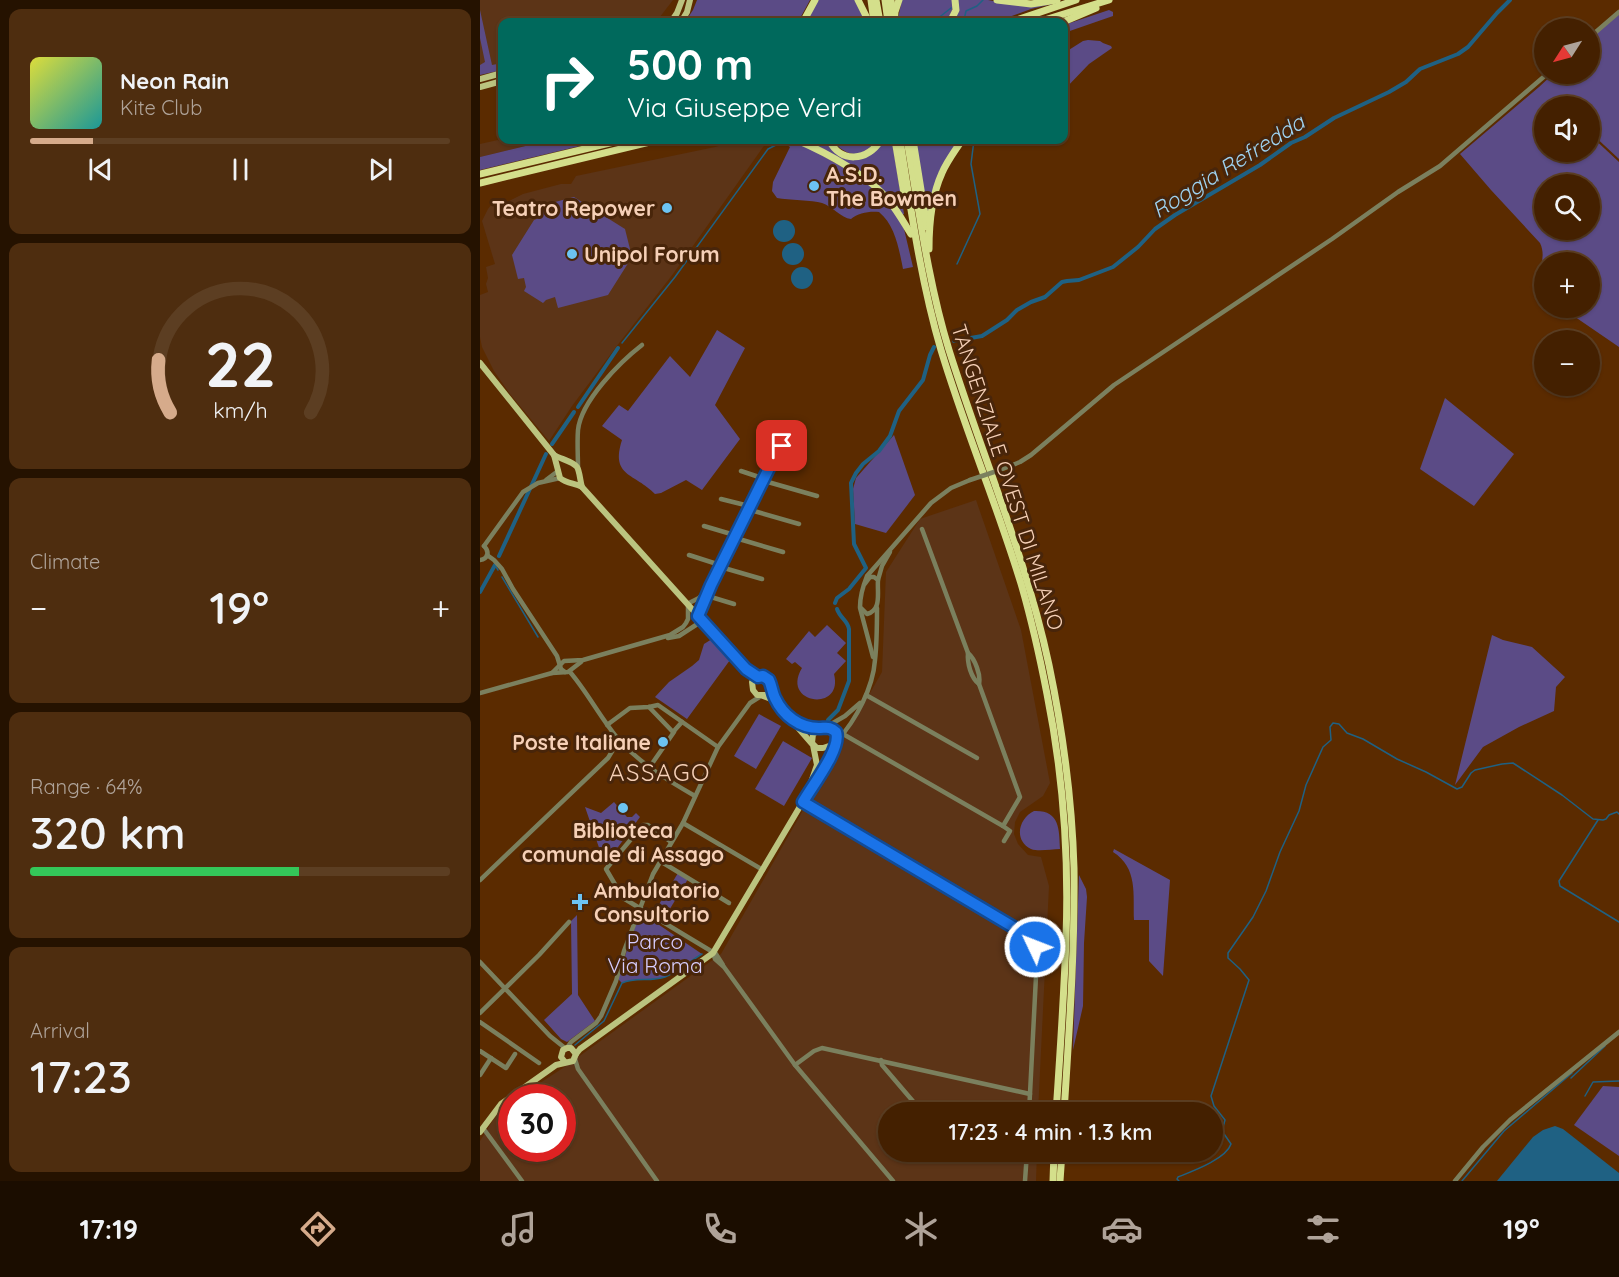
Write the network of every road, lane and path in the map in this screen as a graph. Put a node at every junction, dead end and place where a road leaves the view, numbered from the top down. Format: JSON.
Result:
{"nodes":[{"id":1,"x":682,"y":0,"type":"edge"},
{"id":2,"x":690,"y":0,"type":"edge"},
{"id":3,"x":815,"y":0,"type":"edge"},
{"id":4,"x":858,"y":0,"type":"edge"},
{"id":5,"x":871,"y":0,"type":"edge"},
{"id":6,"x":876,"y":0,"type":"edge"},
{"id":7,"x":885,"y":0,"type":"edge"},
{"id":8,"x":891,"y":0,"type":"edge"},
{"id":9,"x":899,"y":0,"type":"edge"},
{"id":10,"x":956,"y":0,"type":"edge"},
{"id":11,"x":997,"y":0,"type":"edge"},
{"id":12,"x":1057,"y":0,"type":"edge"},
{"id":13,"x":1076,"y":0,"type":"edge"},
{"id":14,"x":1110,"y":0,"type":"edge"},
{"id":15,"x":1069,"y":12,"type":"junction"},
{"id":16,"x":1619,"y":12,"type":"edge"},
{"id":17,"x":674,"y":18,"type":"edge"},
{"id":18,"x":683,"y":18,"type":"edge"},
{"id":19,"x":805,"y":18,"type":"edge"},
{"id":20,"x":867,"y":18,"type":"edge"},
{"id":21,"x":873,"y":18,"type":"edge"},
{"id":22,"x":879,"y":18,"type":"edge"},
{"id":23,"x":887,"y":18,"type":"edge"},
{"id":24,"x":893,"y":18,"type":"edge"},
{"id":25,"x":894,"y":18,"type":"edge"},
{"id":26,"x":952,"y":18,"type":"edge"},
{"id":27,"x":1023,"y":18,"type":"edge"},
{"id":28,"x":1050,"y":18,"type":"edge"},
{"id":29,"x":1056,"y":18,"type":"edge"},
{"id":30,"x":1068,"y":20,"type":"edge"},
{"id":31,"x":1600,"y":28,"type":"edge"},
{"id":32,"x":498,"y":75,"type":"edge"},
{"id":33,"x":480,"y":79,"type":"edge"},
{"id":34,"x":498,"y":82,"type":"edge"},
{"id":35,"x":1535,"y":84,"type":"edge"},
{"id":36,"x":480,"y":87,"type":"edge"},
{"id":37,"x":605,"y":144,"type":"edge"},
{"id":38,"x":641,"y":144,"type":"edge"},
{"id":39,"x":805,"y":144,"type":"edge"},
{"id":40,"x":831,"y":144,"type":"edge"},
{"id":41,"x":877,"y":144,"type":"edge"},
{"id":42,"x":895,"y":144,"type":"edge"},
{"id":43,"x":901,"y":144,"type":"edge"},
{"id":44,"x":908,"y":144,"type":"edge"},
{"id":45,"x":914,"y":144,"type":"edge"},
{"id":46,"x":960,"y":144,"type":"edge"},
{"id":47,"x":480,"y":174,"type":"edge"},
{"id":48,"x":480,"y":183,"type":"edge"},
{"id":49,"x":911,"y":234,"type":"junction"},
{"id":50,"x":929,"y":241,"type":"junction"},
{"id":51,"x":921,"y":266,"type":"junction"},
{"id":52,"x":929,"y":270,"type":"junction"},
{"id":53,"x":642,"y":345,"type":"dead end"},
{"id":54,"x":480,"y":363,"type":"edge"},
{"id":55,"x":554,"y":455,"type":"junction"},
{"id":56,"x":578,"y":457,"type":"junction"},
{"id":57,"x":568,"y":461,"type":"junction"},
{"id":58,"x":773,"y":461,"type":"junction"},
{"id":59,"x":578,"y":471,"type":"junction"},
{"id":60,"x":741,"y":471,"type":"dead end"},
{"id":61,"x":559,"y":473,"type":"junction"},
{"id":62,"x":764,"y":480,"type":"junction"},
{"id":63,"x":570,"y":482,"type":"junction"},
{"id":64,"x":582,"y":487,"type":"junction"},
{"id":65,"x":818,"y":496,"type":"dead end"},
{"id":66,"x":721,"y":499,"type":"dead end"},
{"id":67,"x":749,"y":508,"type":"junction"},
{"id":68,"x":799,"y":524,"type":"dead end"},
{"id":69,"x":704,"y":526,"type":"dead end"},
{"id":70,"x":921,"y":529,"type":"dead end"},
{"id":71,"x":735,"y":537,"type":"junction"},
{"id":72,"x":894,"y":544,"type":"junction"},
{"id":73,"x":482,"y":546,"type":"edge"},
{"id":74,"x":783,"y":552,"type":"dead end"},
{"id":75,"x":487,"y":555,"type":"junction"},
{"id":76,"x":689,"y":555,"type":"dead end"},
{"id":77,"x":480,"y":560,"type":"edge"},
{"id":78,"x":721,"y":566,"type":"junction"},
{"id":79,"x":881,"y":569,"type":"junction"},
{"id":80,"x":870,"y":577,"type":"junction"},
{"id":81,"x":762,"y":579,"type":"dead end"},
{"id":82,"x":878,"y":580,"type":"junction"},
{"id":83,"x":864,"y":585,"type":"junction"},
{"id":84,"x":706,"y":594,"type":"junction"},
{"id":85,"x":696,"y":600,"type":"junction"},
{"id":86,"x":734,"y":604,"type":"dead end"},
{"id":87,"x":688,"y":605,"type":"junction"},
{"id":88,"x":701,"y":607,"type":"junction"},
{"id":89,"x":860,"y":607,"type":"junction"},
{"id":90,"x":877,"y":608,"type":"junction"},
{"id":91,"x":688,"y":619,"type":"junction"},
{"id":92,"x":700,"y":619,"type":"junction"},
{"id":93,"x":695,"y":626,"type":"junction"},
{"id":94,"x":662,"y":639,"type":"junction"},
{"id":95,"x":557,"y":656,"type":"junction"},
{"id":96,"x":583,"y":660,"type":"junction"},
{"id":97,"x":568,"y":662,"type":"junction"},
{"id":98,"x":560,"y":666,"type":"junction"},
{"id":99,"x":746,"y":669,"type":"junction"},
{"id":100,"x":569,"y":671,"type":"junction"},
{"id":101,"x":552,"y":673,"type":"junction"},
{"id":102,"x":873,"y":675,"type":"junction"},
{"id":103,"x":758,"y":677,"type":"junction"},
{"id":104,"x":752,"y":684,"type":"junction"},
{"id":105,"x":771,"y":687,"type":"junction"},
{"id":106,"x":480,"y":693,"type":"edge"},
{"id":107,"x":866,"y":695,"type":"junction"},
{"id":108,"x":764,"y":696,"type":"junction"},
{"id":109,"x":862,"y":701,"type":"junction"},
{"id":110,"x":750,"y":703,"type":"junction"},
{"id":111,"x":779,"y":706,"type":"junction"},
{"id":112,"x":649,"y":707,"type":"junction"},
{"id":113,"x":791,"y":719,"type":"junction"},
{"id":114,"x":682,"y":722,"type":"junction"},
{"id":115,"x":607,"y":724,"type":"junction"},
{"id":116,"x":823,"y":728,"type":"junction"},
{"id":117,"x":833,"y":729,"type":"junction"},
{"id":118,"x":674,"y":732,"type":"junction"},
{"id":119,"x":844,"y":734,"type":"junction"},
{"id":120,"x":619,"y":740,"type":"junction"},
{"id":121,"x":836,"y":742,"type":"junction"},
{"id":122,"x":813,"y":745,"type":"junction"},
{"id":123,"x":718,"y":747,"type":"junction"},
{"id":124,"x":977,"y":758,"type":"dead end"},
{"id":125,"x":650,"y":768,"type":"junction"},
{"id":126,"x":808,"y":793,"type":"junction"},
{"id":127,"x":695,"y":796,"type":"junction"},
{"id":128,"x":803,"y":802,"type":"junction"},
{"id":129,"x":682,"y":823,"type":"junction"},
{"id":130,"x":1003,"y":826,"type":"junction"},
{"id":131,"x":1004,"y":841,"type":"dead end"},
{"id":132,"x":671,"y":842,"type":"junction"},
{"id":133,"x":660,"y":861,"type":"junction"},
{"id":134,"x":763,"y":870,"type":"junction"},
{"id":135,"x":480,"y":880,"type":"edge"},
{"id":136,"x":729,"y":903,"type":"dead end"},
{"id":137,"x":639,"y":909,"type":"junction"},
{"id":138,"x":569,"y":922,"type":"dead end"},
{"id":139,"x":713,"y":953,"type":"junction"},
{"id":140,"x":480,"y":962,"type":"edge"},
{"id":141,"x":504,"y":988,"type":"junction"},
{"id":142,"x":480,"y":1013,"type":"edge"},
{"id":143,"x":480,"y":1022,"type":"edge"},
{"id":144,"x":1619,"y":1032,"type":"edge"},
{"id":145,"x":480,"y":1051,"type":"edge"},
{"id":146,"x":515,"y":1054,"type":"dead end"},
{"id":147,"x":569,"y":1054,"type":"junction"},
{"id":148,"x":491,"y":1058,"type":"junction"},
{"id":149,"x":881,"y":1060,"type":"junction"},
{"id":150,"x":539,"y":1064,"type":"dead end"},
{"id":151,"x":795,"y":1065,"type":"junction"},
{"id":152,"x":480,"y":1075,"type":"edge"},
{"id":153,"x":1030,"y":1094,"type":"junction"},
{"id":154,"x":914,"y":1102,"type":"edge"},
{"id":155,"x":1030,"y":1102,"type":"edge"},
{"id":156,"x":1057,"y":1102,"type":"edge"},
{"id":157,"x":1065,"y":1102,"type":"edge"},
{"id":158,"x":482,"y":1130,"type":"edge"},
{"id":159,"x":1026,"y":1162,"type":"edge"},
{"id":160,"x":1054,"y":1162,"type":"edge"},
{"id":161,"x":1061,"y":1162,"type":"edge"},
{"id":162,"x":522,"y":1181,"type":"edge"},
{"id":163,"x":657,"y":1181,"type":"edge"},
{"id":164,"x":893,"y":1181,"type":"edge"},
{"id":165,"x":1025,"y":1181,"type":"edge"},
{"id":166,"x":1053,"y":1181,"type":"edge"},
{"id":167,"x":1060,"y":1181,"type":"edge"},
{"id":168,"x":1455,"y":1181,"type":"edge"}],
"edges":[{"from":1,"to":17,"type":"main road"},
{"from":2,"to":18,"type":"main road"},
{"from":3,"to":19,"type":"highway"},
{"from":4,"to":20,"type":"highway"},
{"from":5,"to":21,"type":"highway"},
{"from":6,"to":22,"type":"highway"},
{"from":7,"to":23,"type":"highway"},
{"from":8,"to":24,"type":"highway"},
{"from":9,"to":25,"type":"highway"},
{"from":10,"to":26,"type":"highway"},
{"from":11,"to":12,"type":"highway"},
{"from":13,"to":27,"type":"highway"},
{"from":14,"to":15,"type":"highway"},
{"from":14,"to":30,"type":"highway"},
{"from":15,"to":28,"type":"highway"},
{"from":15,"to":29,"type":"highway"},
{"from":16,"to":31,"type":"street"},
{"from":32,"to":33,"type":"main road"},
{"from":34,"to":36,"type":"main road"},
{"from":35,"to":72,"type":"street","bridge":true},
{"from":37,"to":47,"type":"highway"},
{"from":38,"to":48,"type":"highway"},
{"from":39,"to":49,"type":"highway"},
{"from":40,"to":41,"type":"highway"},
{"from":42,"to":49,"type":"highway"},
{"from":43,"to":51,"type":"highway","name":"TANGENZIALE OVEST DI MILANO"},
{"from":44,"to":52,"type":"highway","name":"TANGENZIALE OVEST DI MILANO"},
{"from":45,"to":50,"type":"highway"},
{"from":46,"to":50,"type":"highway"},
{"from":49,"to":51,"type":"highway"},
{"from":50,"to":52,"type":"highway"},
{"from":51,"to":156,"type":"highway","name":"TANGENZIALE OVEST DI MILANO"},
{"from":52,"to":157,"type":"highway","name":"TANGENZIALE OVEST DI MILANO"},
{"from":53,"to":56,"type":"street"},
{"from":54,"to":55,"type":"main road"},
{"from":55,"to":57,"type":"main road"},
{"from":55,"to":61,"type":"main road"},
{"from":56,"to":57,"type":"street"},
{"from":56,"to":59,"type":"street"},
{"from":57,"to":59,"type":"main road"},
{"from":57,"to":61,"type":"main road"},
{"from":58,"to":58,"type":"street"},
{"from":58,"to":62,"type":"street"},
{"from":59,"to":63,"type":"main road"},
{"from":59,"to":64,"type":"main road"},
{"from":60,"to":62,"type":"street"},
{"from":61,"to":63,"type":"main road"},
{"from":61,"to":73,"type":"street"},
{"from":62,"to":65,"type":"street"},
{"from":62,"to":67,"type":"street"},
{"from":63,"to":64,"type":"main road"},
{"from":64,"to":87,"type":"main road"},
{"from":66,"to":67,"type":"street"},
{"from":67,"to":68,"type":"street"},
{"from":67,"to":71,"type":"street"},
{"from":69,"to":71,"type":"street"},
{"from":70,"to":130,"type":"street"},
{"from":71,"to":74,"type":"street"},
{"from":71,"to":78,"type":"street"},
{"from":72,"to":79,"type":"street"},
{"from":72,"to":83,"type":"street"},
{"from":73,"to":75,"type":"street"},
{"from":75,"to":77,"type":"street"},
{"from":75,"to":95,"type":"street"},
{"from":76,"to":78,"type":"street"},
{"from":78,"to":81,"type":"street"},
{"from":78,"to":84,"type":"street"},
{"from":79,"to":80,"type":"street"},
{"from":79,"to":82,"type":"street"},
{"from":80,"to":82,"type":"street"},
{"from":80,"to":83,"type":"street"},
{"from":82,"to":90,"type":"street"},
{"from":83,"to":89,"type":"street"},
{"from":84,"to":85,"type":"street"},
{"from":84,"to":86,"type":"street"},
{"from":84,"to":88,"type":"street"},
{"from":85,"to":87,"type":"street"},
{"from":85,"to":88,"type":"street"},
{"from":87,"to":91,"type":"street"},
{"from":87,"to":92,"type":"main road"},
{"from":88,"to":92,"type":"street"},
{"from":89,"to":90,"type":"street"},
{"from":89,"to":102,"type":"street"},
{"from":90,"to":102,"type":"street"},
{"from":91,"to":93,"type":"street"},
{"from":91,"to":94,"type":"street"},
{"from":92,"to":93,"type":"street"},
{"from":92,"to":99,"type":"main road"},
{"from":93,"to":94,"type":"street"},
{"from":94,"to":96,"type":"street"},
{"from":95,"to":97,"type":"street"},
{"from":95,"to":98,"type":"street"},
{"from":96,"to":97,"type":"street"},
{"from":96,"to":100,"type":"street"},
{"from":97,"to":98,"type":"street"},
{"from":97,"to":100,"type":"street"},
{"from":98,"to":100,"type":"street"},
{"from":98,"to":101,"type":"street"},
{"from":99,"to":103,"type":"main road"},
{"from":99,"to":104,"type":"main road"},
{"from":100,"to":101,"type":"street"},
{"from":100,"to":115,"type":"street"},
{"from":101,"to":106,"type":"street"},
{"from":102,"to":107,"type":"street"},
{"from":103,"to":104,"type":"main road"},
{"from":103,"to":105,"type":"main road"},
{"from":104,"to":108,"type":"main road"},
{"from":104,"to":110,"type":"street"},
{"from":105,"to":108,"type":"main road"},
{"from":105,"to":111,"type":"main road"},
{"from":107,"to":109,"type":"street"},
{"from":107,"to":124,"type":"street"},
{"from":108,"to":110,"type":"street"},
{"from":108,"to":111,"type":"main road"},
{"from":109,"to":116,"type":"street"},
{"from":109,"to":119,"type":"street"},
{"from":110,"to":123,"type":"street"},
{"from":111,"to":113,"type":"main road"},
{"from":112,"to":114,"type":"street"},
{"from":112,"to":115,"type":"street"},
{"from":112,"to":118,"type":"street"},
{"from":113,"to":116,"type":"main road"},
{"from":113,"to":122,"type":"main road"},
{"from":114,"to":118,"type":"street"},
{"from":114,"to":123,"type":"street"},
{"from":115,"to":120,"type":"street"},
{"from":116,"to":117,"type":"main road"},
{"from":116,"to":122,"type":"main road"},
{"from":117,"to":119,"type":"street"},
{"from":117,"to":121,"type":"main road"},
{"from":118,"to":125,"type":"street"},
{"from":119,"to":121,"type":"street"},
{"from":119,"to":130,"type":"street"},
{"from":120,"to":125,"type":"street"},
{"from":120,"to":135,"type":"street"},
{"from":121,"to":122,"type":"main road"},
{"from":121,"to":126,"type":"main road"},
{"from":122,"to":126,"type":"main road"},
{"from":123,"to":127,"type":"street"},
{"from":125,"to":127,"type":"street"},
{"from":126,"to":128,"type":"main road"},
{"from":127,"to":129,"type":"street"},
{"from":128,"to":134,"type":"main road"},
{"from":128,"to":153,"type":"street"},
{"from":129,"to":132,"type":"street"},
{"from":129,"to":134,"type":"street"},
{"from":130,"to":131,"type":"street"},
{"from":132,"to":133,"type":"street"},
{"from":132,"to":137,"type":"street"},
{"from":133,"to":136,"type":"street"},
{"from":133,"to":137,"type":"street"},
{"from":134,"to":139,"type":"main road"},
{"from":137,"to":139,"type":"street"},
{"from":137,"to":147,"type":"street"},
{"from":138,"to":141,"type":"street"},
{"from":139,"to":147,"type":"main road"},
{"from":139,"to":151,"type":"street"},
{"from":140,"to":141,"type":"street"},
{"from":141,"to":142,"type":"street"},
{"from":141,"to":147,"type":"street"},
{"from":143,"to":150,"type":"street"},
{"from":144,"to":168,"type":"street"},
{"from":145,"to":148,"type":"street"},
{"from":146,"to":148,"type":"street"},
{"from":147,"to":158,"type":"main road"},
{"from":147,"to":163,"type":"street"},
{"from":148,"to":152,"type":"street"},
{"from":149,"to":151,"type":"street"},
{"from":149,"to":153,"type":"street"},
{"from":149,"to":154,"type":"street"},
{"from":151,"to":164,"type":"street"},
{"from":153,"to":155,"type":"street"},
{"from":158,"to":162,"type":"street"},
{"from":159,"to":165,"type":"street"},
{"from":160,"to":166,"type":"highway"},
{"from":161,"to":167,"type":"highway"}]}
